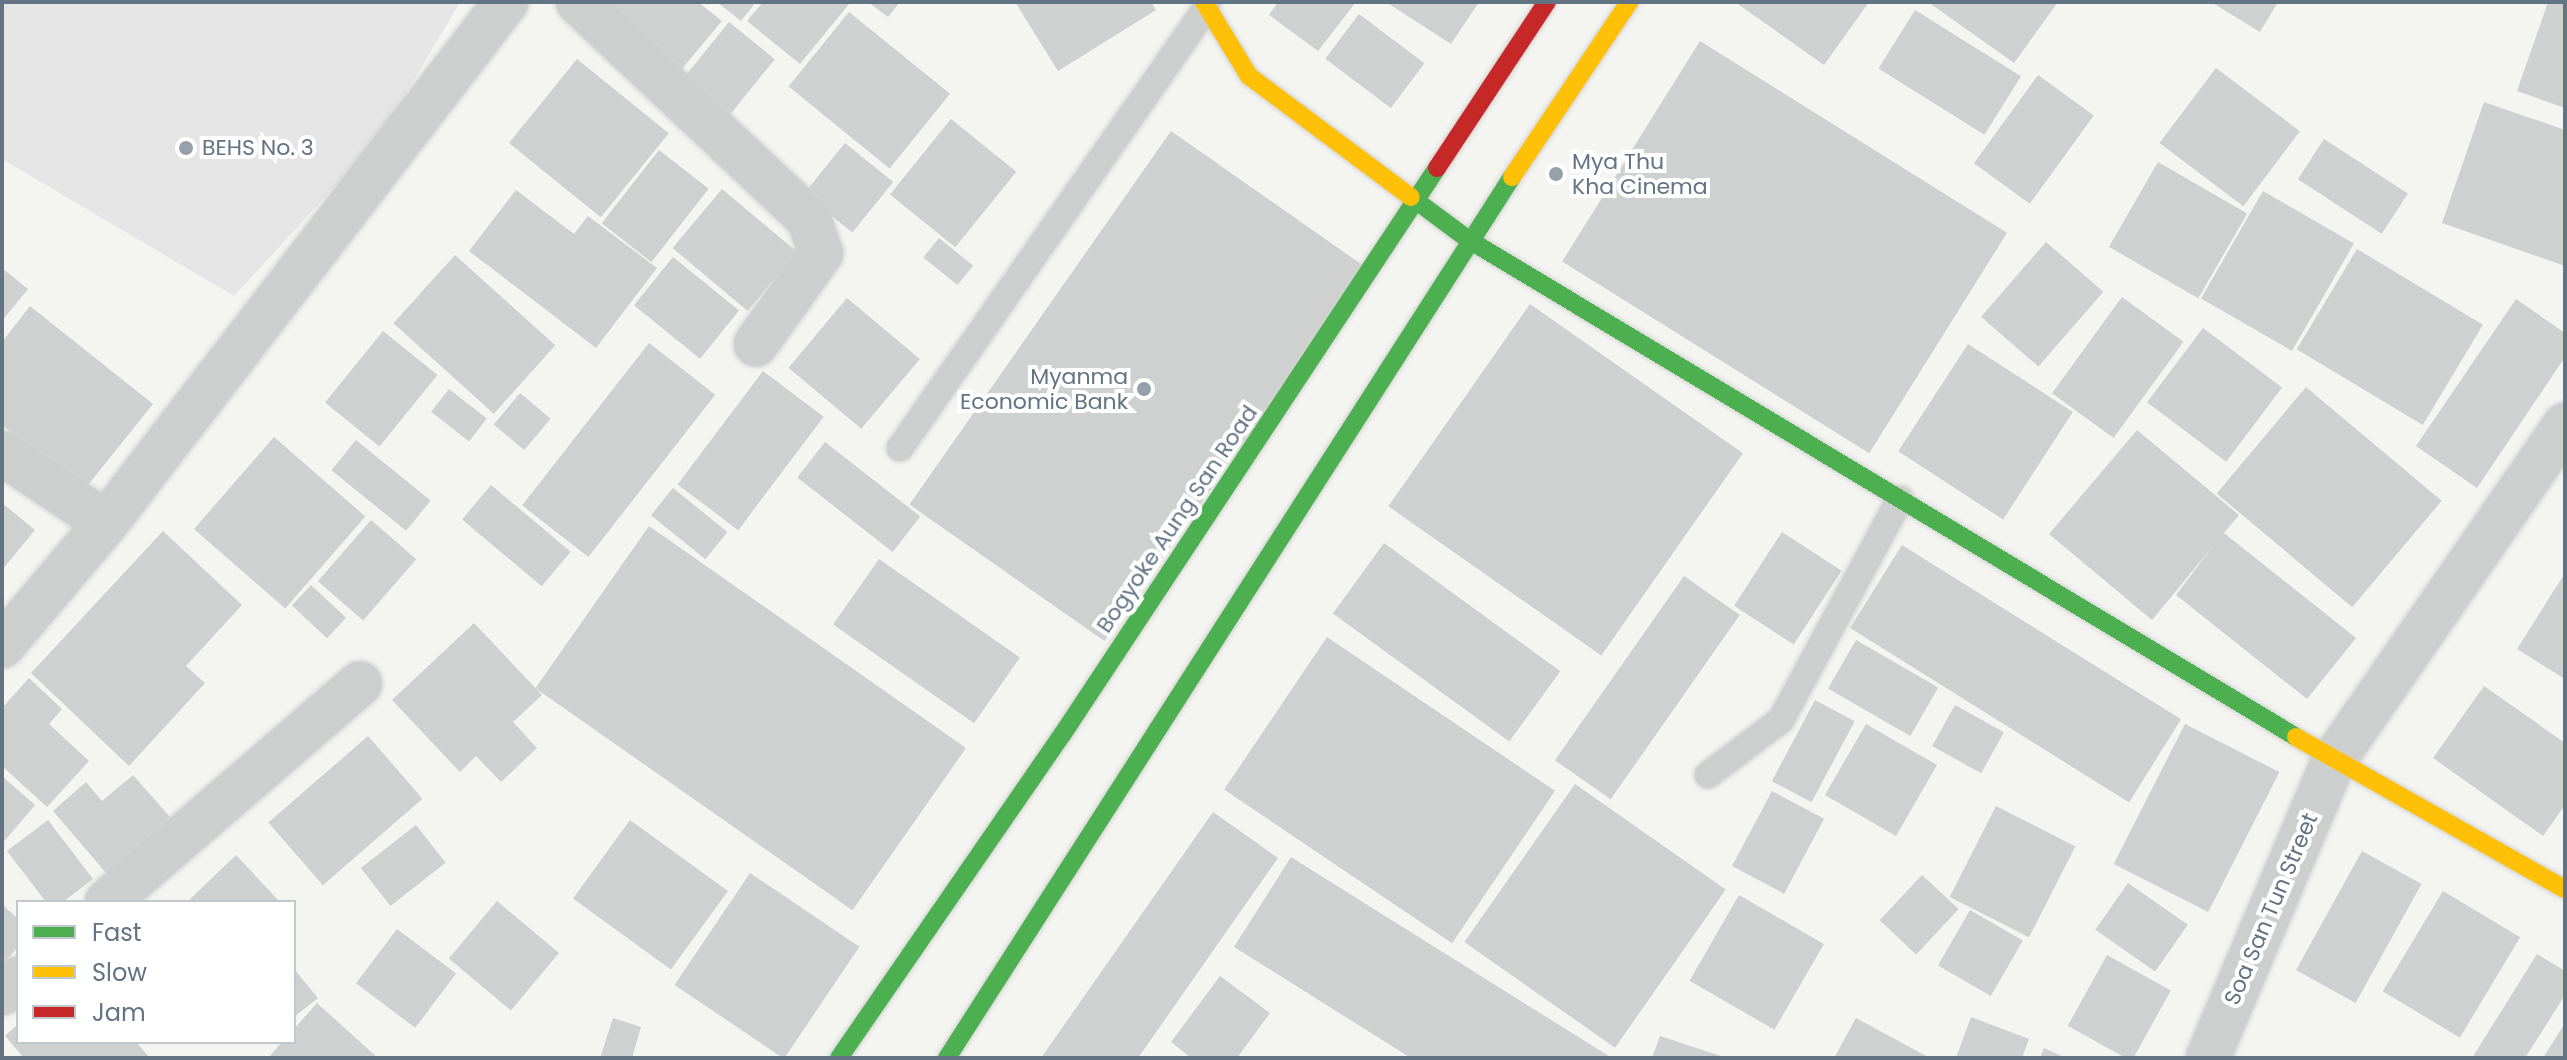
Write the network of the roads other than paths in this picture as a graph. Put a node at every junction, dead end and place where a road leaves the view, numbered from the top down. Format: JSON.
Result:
{"nodes":[{"id":1,"x":506,"y":2,"type":"edge"},
{"id":2,"x":578,"y":2,"type":"edge"},
{"id":3,"x":1547,"y":2,"type":"edge"},
{"id":4,"x":1629,"y":2,"type":"edge"},
{"id":5,"x":1206,"y":4,"type":"edge"},
{"id":6,"x":1419,"y":201,"type":"junction"},
{"id":7,"x":1469,"y":240,"type":"junction"},
{"id":8,"x":756,"y":344,"type":"dead end"},
{"id":9,"x":2565,"y":425,"type":"edge"},
{"id":10,"x":900,"y":448,"type":"dead end"},
{"id":11,"x":2,"y":453,"type":"edge"},
{"id":12,"x":1900,"y":499,"type":"junction"},
{"id":13,"x":106,"y":523,"type":"junction"},
{"id":14,"x":2,"y":646,"type":"edge"},
{"id":15,"x":360,"y":684,"type":"dead end"},
{"id":16,"x":2334,"y":760,"type":"junction"},
{"id":17,"x":1708,"y":775,"type":"dead end"},
{"id":18,"x":2565,"y":889,"type":"edge"},
{"id":19,"x":109,"y":900,"type":"edge"},
{"id":20,"x":845,"y":1056,"type":"edge"},
{"id":21,"x":947,"y":1058,"type":"edge"},
{"id":22,"x":2208,"y":1058,"type":"edge"}],
"edges":[{"from":1,"to":13,"type":"street"},
{"from":2,"to":8,"type":"street"},
{"from":3,"to":6,"type":"main road","name":"Bogyoke Aung San Road"},
{"from":4,"to":7,"type":"main road"},
{"from":5,"to":6,"type":"main road"},
{"from":5,"to":10,"type":"lane"},
{"from":6,"to":7,"type":"main road"},
{"from":6,"to":20,"type":"main road","name":"Bogyoke Aung San Road"},
{"from":7,"to":12,"type":"main road"},
{"from":7,"to":21,"type":"main road"},
{"from":9,"to":16,"type":"street","name":"Soa San Tun Street"},
{"from":11,"to":13,"type":"street"},
{"from":12,"to":16,"type":"main road"},
{"from":12,"to":17,"type":"lane"},
{"from":13,"to":14,"type":"street"},
{"from":15,"to":19,"type":"street"},
{"from":16,"to":18,"type":"main road"},
{"from":16,"to":22,"type":"street","name":"Soa San Tun Street"}]}
